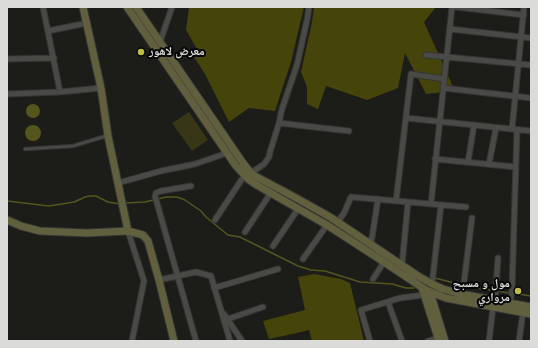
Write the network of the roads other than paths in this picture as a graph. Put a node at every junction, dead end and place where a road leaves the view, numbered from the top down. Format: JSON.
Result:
{"nodes":[{"id":1,"x":43,"y":7,"type":"edge"},
{"id":2,"x":83,"y":7,"type":"edge"},
{"id":3,"x":126,"y":7,"type":"edge"},
{"id":4,"x":136,"y":7,"type":"edge"},
{"id":5,"x":172,"y":7,"type":"edge"},
{"id":6,"x":309,"y":7,"type":"edge"},
{"id":7,"x":452,"y":7,"type":"edge"},
{"id":8,"x":456,"y":7,"type":"edge"},
{"id":9,"x":524,"y":7,"type":"edge"},
{"id":10,"x":490,"y":9,"type":"edge"},
{"id":11,"x":524,"y":15,"type":"junction"},
{"id":12,"x":87,"y":23,"type":"junction"},
{"id":13,"x":450,"y":29,"type":"junction"},
{"id":14,"x":48,"y":31,"type":"junction"},
{"id":15,"x":521,"y":37,"type":"junction"},
{"id":16,"x":531,"y":38,"type":"edge"},
{"id":17,"x":160,"y":42,"type":"junction"},
{"id":18,"x":426,"y":55,"type":"dead end"},
{"id":19,"x":447,"y":57,"type":"junction"},
{"id":20,"x":54,"y":58,"type":"junction"},
{"id":21,"x":7,"y":59,"type":"edge"},
{"id":22,"x":519,"y":64,"type":"junction"},
{"id":23,"x":531,"y":65,"type":"edge"},
{"id":24,"x":444,"y":79,"type":"junction"},
{"id":25,"x":182,"y":82,"type":"junction"},
{"id":26,"x":101,"y":88,"type":"junction"},
{"id":27,"x":443,"y":88,"type":"junction"},
{"id":28,"x":60,"y":92,"type":"junction"},
{"id":29,"x":7,"y":94,"type":"edge"},
{"id":30,"x":516,"y":97,"type":"junction"},
{"id":31,"x":531,"y":98,"type":"edge"},
{"id":32,"x":406,"y":118,"type":"junction"},
{"id":33,"x":440,"y":121,"type":"junction"},
{"id":34,"x":280,"y":123,"type":"junction"},
{"id":35,"x":474,"y":125,"type":"junction"},
{"id":36,"x":496,"y":128,"type":"junction"},
{"id":37,"x":515,"y":130,"type":"junction"},
{"id":38,"x":349,"y":132,"type":"dead end"},
{"id":39,"x":531,"y":132,"type":"edge"},
{"id":40,"x":108,"y":136,"type":"junction"},
{"id":41,"x":25,"y":149,"type":"dead end"},
{"id":42,"x":228,"y":153,"type":"junction"},
{"id":43,"x":436,"y":159,"type":"junction"},
{"id":44,"x":468,"y":162,"type":"junction"},
{"id":45,"x":488,"y":164,"type":"junction"},
{"id":46,"x":516,"y":167,"type":"junction"},
{"id":47,"x":248,"y":174,"type":"junction"},
{"id":48,"x":118,"y":183,"type":"junction"},
{"id":49,"x":191,"y":186,"type":"dead end"},
{"id":50,"x":270,"y":194,"type":"junction"},
{"id":51,"x":378,"y":199,"type":"junction"},
{"id":52,"x":396,"y":201,"type":"junction"},
{"id":53,"x":408,"y":202,"type":"junction"},
{"id":54,"x":431,"y":204,"type":"junction"},
{"id":55,"x":441,"y":205,"type":"junction"},
{"id":56,"x":466,"y":207,"type":"dead end"},
{"id":57,"x":298,"y":209,"type":"junction"},
{"id":58,"x":472,"y":218,"type":"dead end"},
{"id":59,"x":7,"y":220,"type":"edge"},
{"id":60,"x":215,"y":220,"type":"dead end"},
{"id":61,"x":338,"y":222,"type":"junction"},
{"id":62,"x":330,"y":227,"type":"junction"},
{"id":63,"x":128,"y":231,"type":"junction"},
{"id":64,"x":245,"y":232,"type":"dead end"},
{"id":65,"x":372,"y":244,"type":"junction"},
{"id":66,"x":273,"y":246,"type":"dead end"},
{"id":67,"x":498,"y":258,"type":"dead end"},
{"id":68,"x":303,"y":259,"type":"dead end"},
{"id":69,"x":384,"y":262,"type":"junction"},
{"id":70,"x":402,"y":265,"type":"junction"},
{"id":71,"x":278,"y":269,"type":"dead end"},
{"id":72,"x":178,"y":276,"type":"junction"},
{"id":73,"x":373,"y":279,"type":"dead end"},
{"id":74,"x":159,"y":280,"type":"junction"},
{"id":75,"x":432,"y":284,"type":"junction"},
{"id":76,"x":214,"y":288,"type":"junction"},
{"id":77,"x":425,"y":292,"type":"junction"},
{"id":78,"x":461,"y":294,"type":"junction"},
{"id":79,"x":511,"y":300,"type":"junction"},
{"id":80,"x":494,"y":301,"type":"junction"},
{"id":81,"x":388,"y":302,"type":"junction"},
{"id":82,"x":263,"y":307,"type":"dead end"},
{"id":83,"x":531,"y":307,"type":"edge"},
{"id":84,"x":221,"y":310,"type":"junction"},
{"id":85,"x":523,"y":312,"type":"junction"},
{"id":86,"x":531,"y":314,"type":"edge"},
{"id":87,"x":228,"y":320,"type":"junction"},
{"id":88,"x":438,"y":340,"type":"edge"},
{"id":89,"x":132,"y":341,"type":"edge"},
{"id":90,"x":174,"y":341,"type":"edge"},
{"id":91,"x":196,"y":341,"type":"edge"},
{"id":92,"x":230,"y":341,"type":"edge"},
{"id":93,"x":242,"y":341,"type":"edge"},
{"id":94,"x":370,"y":341,"type":"edge"},
{"id":95,"x":402,"y":341,"type":"edge"},
{"id":96,"x":428,"y":341,"type":"edge"},
{"id":97,"x":445,"y":341,"type":"edge"},
{"id":98,"x":489,"y":341,"type":"edge"},
{"id":99,"x":520,"y":341,"type":"edge"}],
"edges":[{"from":1,"to":14,"type":"street"},
{"from":2,"to":12,"type":"main road"},
{"from":3,"to":25,"type":"main road"},
{"from":4,"to":17,"type":"main road"},
{"from":5,"to":17,"type":"street"},
{"from":6,"to":34,"type":"street"},
{"from":7,"to":13,"type":"street"},
{"from":8,"to":10,"type":"street"},
{"from":9,"to":11,"type":"street"},
{"from":10,"to":11,"type":"street"},
{"from":11,"to":15,"type":"street"},
{"from":12,"to":14,"type":"street"},
{"from":12,"to":26,"type":"main road"},
{"from":13,"to":15,"type":"street"},
{"from":13,"to":19,"type":"street"},
{"from":14,"to":20,"type":"street"},
{"from":15,"to":16,"type":"street"},
{"from":15,"to":22,"type":"street"},
{"from":17,"to":25,"type":"main road"},
{"from":18,"to":19,"type":"street"},
{"from":19,"to":22,"type":"street"},
{"from":19,"to":24,"type":"street"},
{"from":20,"to":21,"type":"street"},
{"from":20,"to":28,"type":"street"},
{"from":22,"to":23,"type":"street"},
{"from":22,"to":30,"type":"street"},
{"from":24,"to":27,"type":"street"},
{"from":24,"to":32,"type":"street"},
{"from":25,"to":42,"type":"main road"},
{"from":25,"to":47,"type":"main road"},
{"from":26,"to":28,"type":"street"},
{"from":26,"to":40,"type":"main road"},
{"from":27,"to":30,"type":"street"},
{"from":27,"to":33,"type":"street"},
{"from":28,"to":29,"type":"street"},
{"from":30,"to":31,"type":"street"},
{"from":30,"to":37,"type":"street"},
{"from":32,"to":33,"type":"street"},
{"from":32,"to":52,"type":"street"},
{"from":33,"to":35,"type":"street"},
{"from":33,"to":43,"type":"street"},
{"from":34,"to":38,"type":"street"},
{"from":34,"to":47,"type":"street"},
{"from":35,"to":36,"type":"street"},
{"from":35,"to":44,"type":"street"},
{"from":36,"to":37,"type":"street"},
{"from":36,"to":45,"type":"street"},
{"from":37,"to":39,"type":"street"},
{"from":37,"to":46,"type":"street"},
{"from":40,"to":41,"type":"lane"},
{"from":40,"to":48,"type":"main road"},
{"from":42,"to":47,"type":"main road"},
{"from":42,"to":48,"type":"street"},
{"from":43,"to":44,"type":"street"},
{"from":43,"to":54,"type":"street"},
{"from":44,"to":45,"type":"street"},
{"from":45,"to":46,"type":"street"},
{"from":46,"to":79,"type":"street"},
{"from":47,"to":50,"type":"main road"},
{"from":47,"to":60,"type":"street"},
{"from":47,"to":61,"type":"main road"},
{"from":48,"to":63,"type":"main road"},
{"from":49,"to":72,"type":"street"},
{"from":50,"to":57,"type":"main road"},
{"from":50,"to":64,"type":"street"},
{"from":51,"to":52,"type":"street"},
{"from":51,"to":61,"type":"street"},
{"from":51,"to":65,"type":"street"},
{"from":52,"to":53,"type":"street"},
{"from":53,"to":54,"type":"street"},
{"from":53,"to":70,"type":"street"},
{"from":54,"to":55,"type":"street"},
{"from":55,"to":56,"type":"street"},
{"from":55,"to":75,"type":"street"},
{"from":57,"to":62,"type":"main road"},
{"from":57,"to":66,"type":"street"},
{"from":58,"to":78,"type":"street"},
{"from":59,"to":63,"type":"main road"},
{"from":61,"to":62,"type":"main road"},
{"from":61,"to":65,"type":"main road"},
{"from":62,"to":68,"type":"street"},
{"from":62,"to":69,"type":"main road"},
{"from":63,"to":74,"type":"main road"},
{"from":63,"to":89,"type":"street"},
{"from":65,"to":70,"type":"main road"},
{"from":67,"to":80,"type":"street"},
{"from":69,"to":73,"type":"street"},
{"from":69,"to":77,"type":"main road"},
{"from":70,"to":75,"type":"main road"},
{"from":71,"to":76,"type":"street"},
{"from":72,"to":74,"type":"street"},
{"from":72,"to":76,"type":"street"},
{"from":72,"to":91,"type":"street"},
{"from":74,"to":90,"type":"main road"},
{"from":75,"to":78,"type":"main road"},
{"from":76,"to":84,"type":"street"},
{"from":77,"to":78,"type":"main road"},
{"from":77,"to":81,"type":"street"},
{"from":77,"to":88,"type":"main road"},
{"from":77,"to":97,"type":"main road"},
{"from":78,"to":80,"type":"main road"},
{"from":79,"to":80,"type":"main road"},
{"from":79,"to":83,"type":"main road"},
{"from":80,"to":85,"type":"main road"},
{"from":80,"to":98,"type":"street"},
{"from":81,"to":94,"type":"street"},
{"from":81,"to":95,"type":"street"},
{"from":82,"to":87,"type":"street"},
{"from":84,"to":87,"type":"street"},
{"from":84,"to":92,"type":"street"},
{"from":85,"to":86,"type":"main road"},
{"from":85,"to":99,"type":"street"},
{"from":87,"to":93,"type":"street"},
{"from":88,"to":96,"type":"street"}]}
